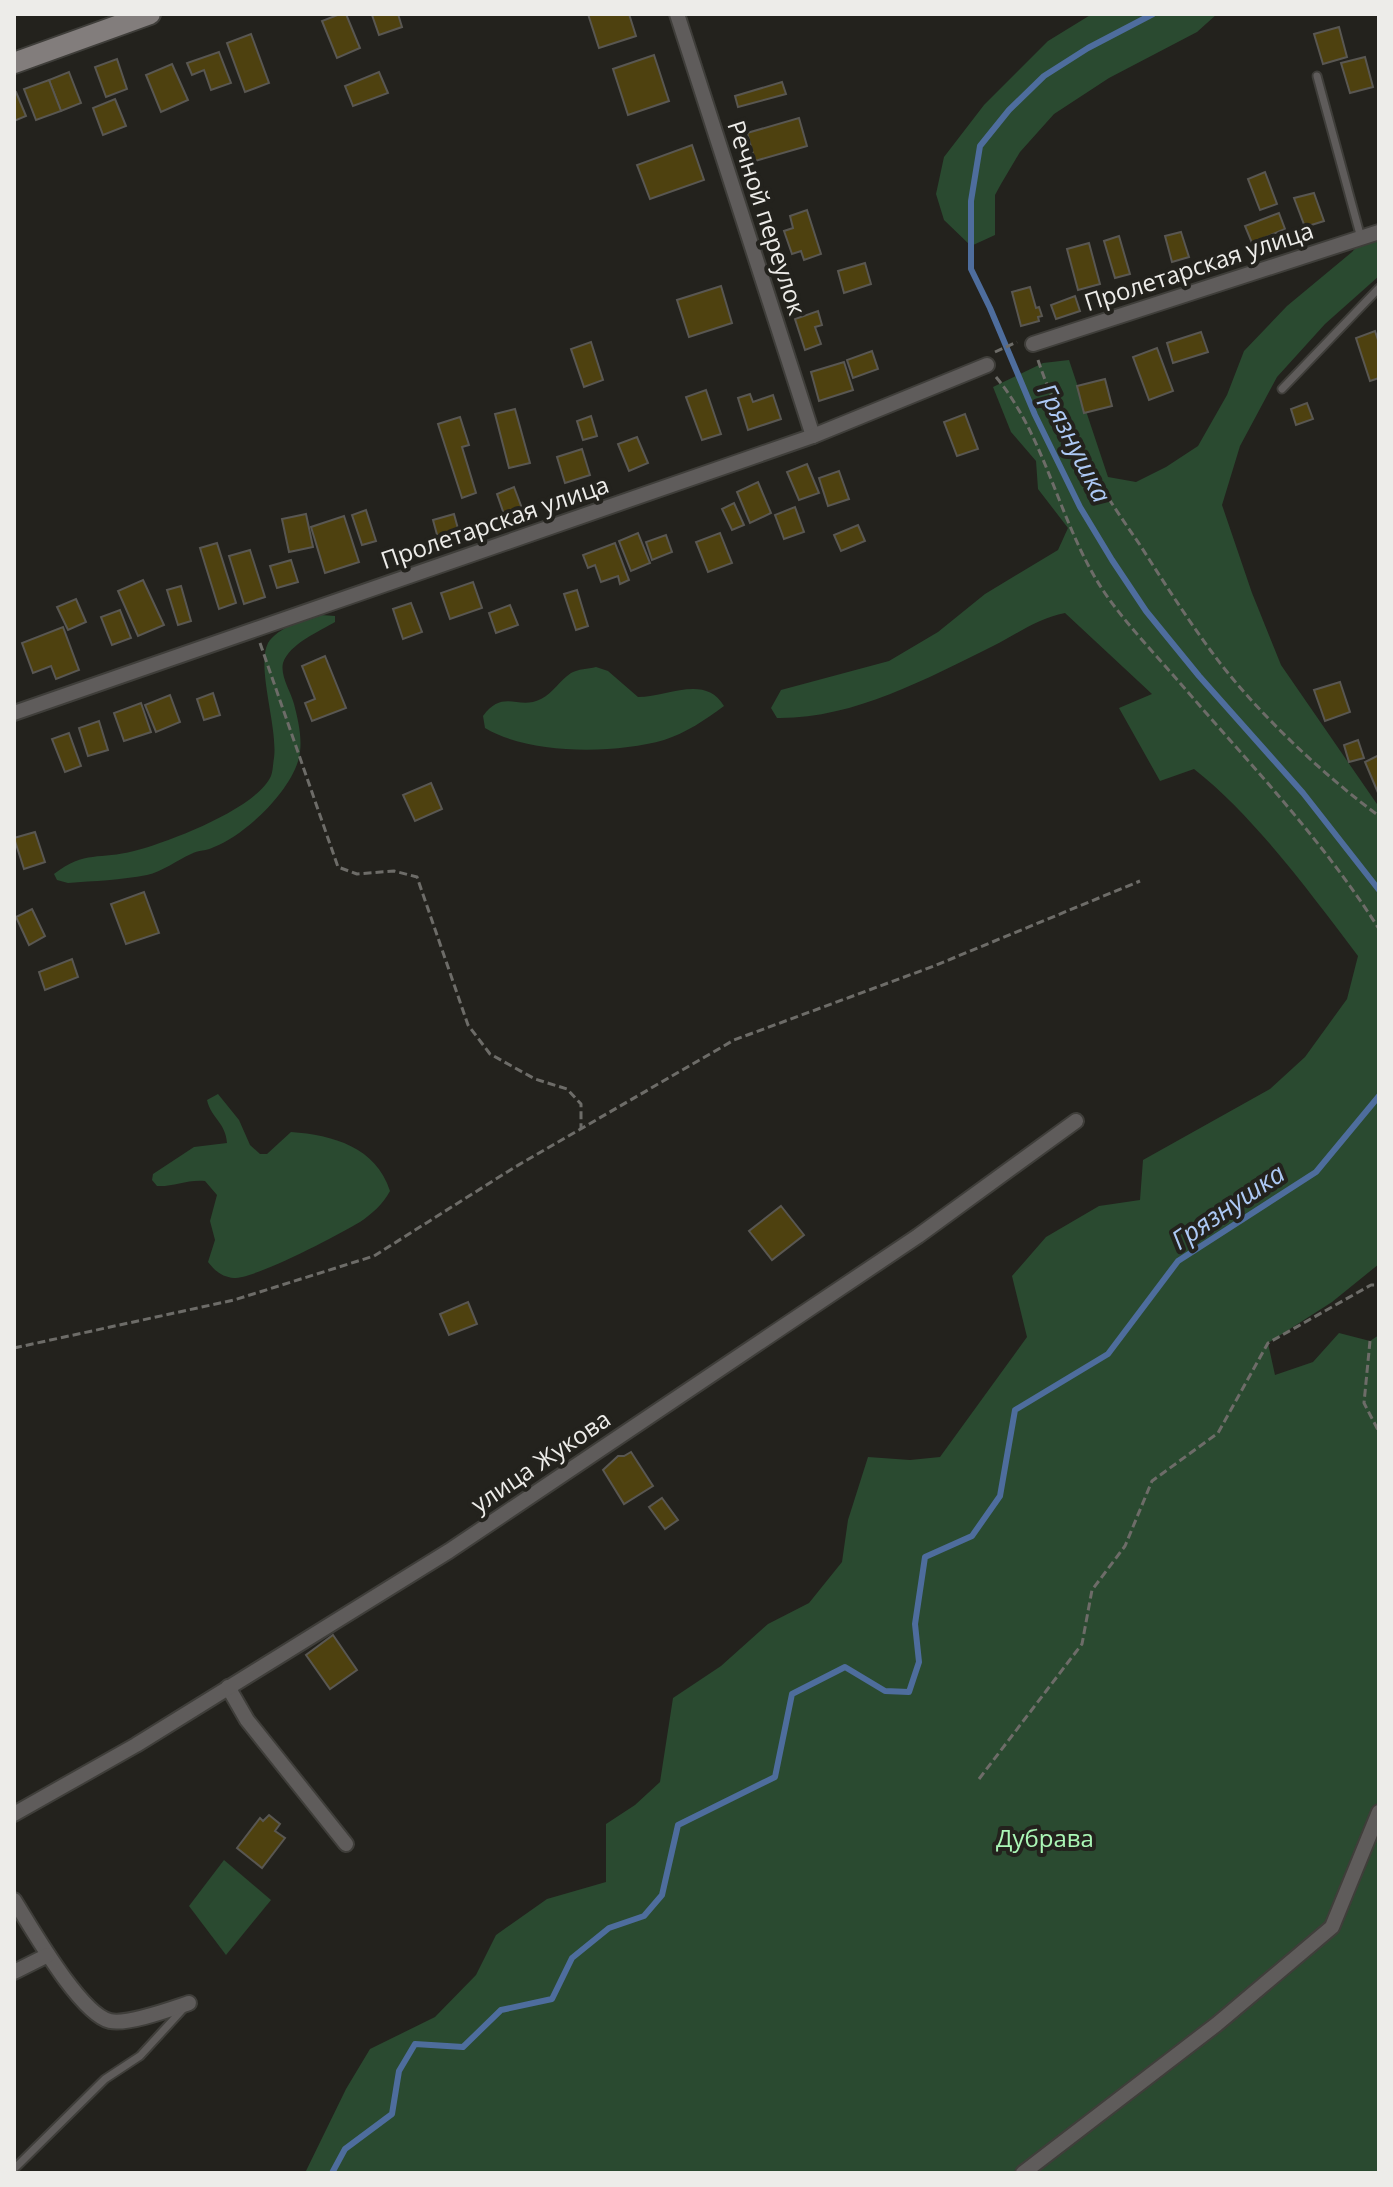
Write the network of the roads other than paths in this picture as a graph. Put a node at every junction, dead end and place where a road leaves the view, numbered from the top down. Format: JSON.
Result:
{"nodes":[{"id":1,"x":150,"y":14,"type":"edge"},
{"id":2,"x":677,"y":14,"type":"edge"},
{"id":3,"x":14,"y":63,"type":"edge"},
{"id":4,"x":1317,"y":76,"type":"dead end"},
{"id":5,"x":1379,"y":232,"type":"edge"},
{"id":6,"x":1361,"y":238,"type":"junction"},
{"id":7,"x":1379,"y":288,"type":"edge"},
{"id":8,"x":1029,"y":341,"type":"road end"},
{"id":9,"x":988,"y":360,"type":"road end"},
{"id":10,"x":1282,"y":389,"type":"dead end"},
{"id":11,"x":813,"y":436,"type":"junction"},
{"id":12,"x":14,"y":713,"type":"edge"},
{"id":13,"x":1076,"y":1121,"type":"dead end"},
{"id":14,"x":228,"y":1687,"type":"junction"},
{"id":15,"x":1379,"y":1812,"type":"edge"},
{"id":16,"x":14,"y":1814,"type":"edge"},
{"id":17,"x":346,"y":1844,"type":"dead end"},
{"id":18,"x":14,"y":1900,"type":"edge"},
{"id":19,"x":48,"y":1955,"type":"junction"},
{"id":20,"x":14,"y":1972,"type":"edge"},
{"id":21,"x":189,"y":2003,"type":"joint"},
{"id":22,"x":14,"y":2169,"type":"edge"},
{"id":23,"x":1023,"y":2173,"type":"edge"}],
"edges":[{"from":1,"to":3,"type":"street"},
{"from":2,"to":11,"type":"street","name":"Речной переулок"},
{"from":4,"to":6,"type":"lane"},
{"from":5,"to":6,"type":"street","name":"Пролетарская улица"},
{"from":6,"to":8,"type":"street","name":"Пролетарская улица"},
{"from":7,"to":10,"type":"lane"},
{"from":9,"to":11,"type":"street","name":"Пролетарская улица"},
{"from":11,"to":12,"type":"street","name":"Пролетарская улица"},
{"from":13,"to":14,"type":"street","name":"улица Жукова"},
{"from":14,"to":16,"type":"street","name":"улица Жукова"},
{"from":14,"to":17,"type":"street"},
{"from":15,"to":23,"type":"street"},
{"from":18,"to":19,"type":"street"},
{"from":19,"to":20,"type":"street"},
{"from":19,"to":21,"type":"street"},
{"from":21,"to":22,"type":"lane"}]}
